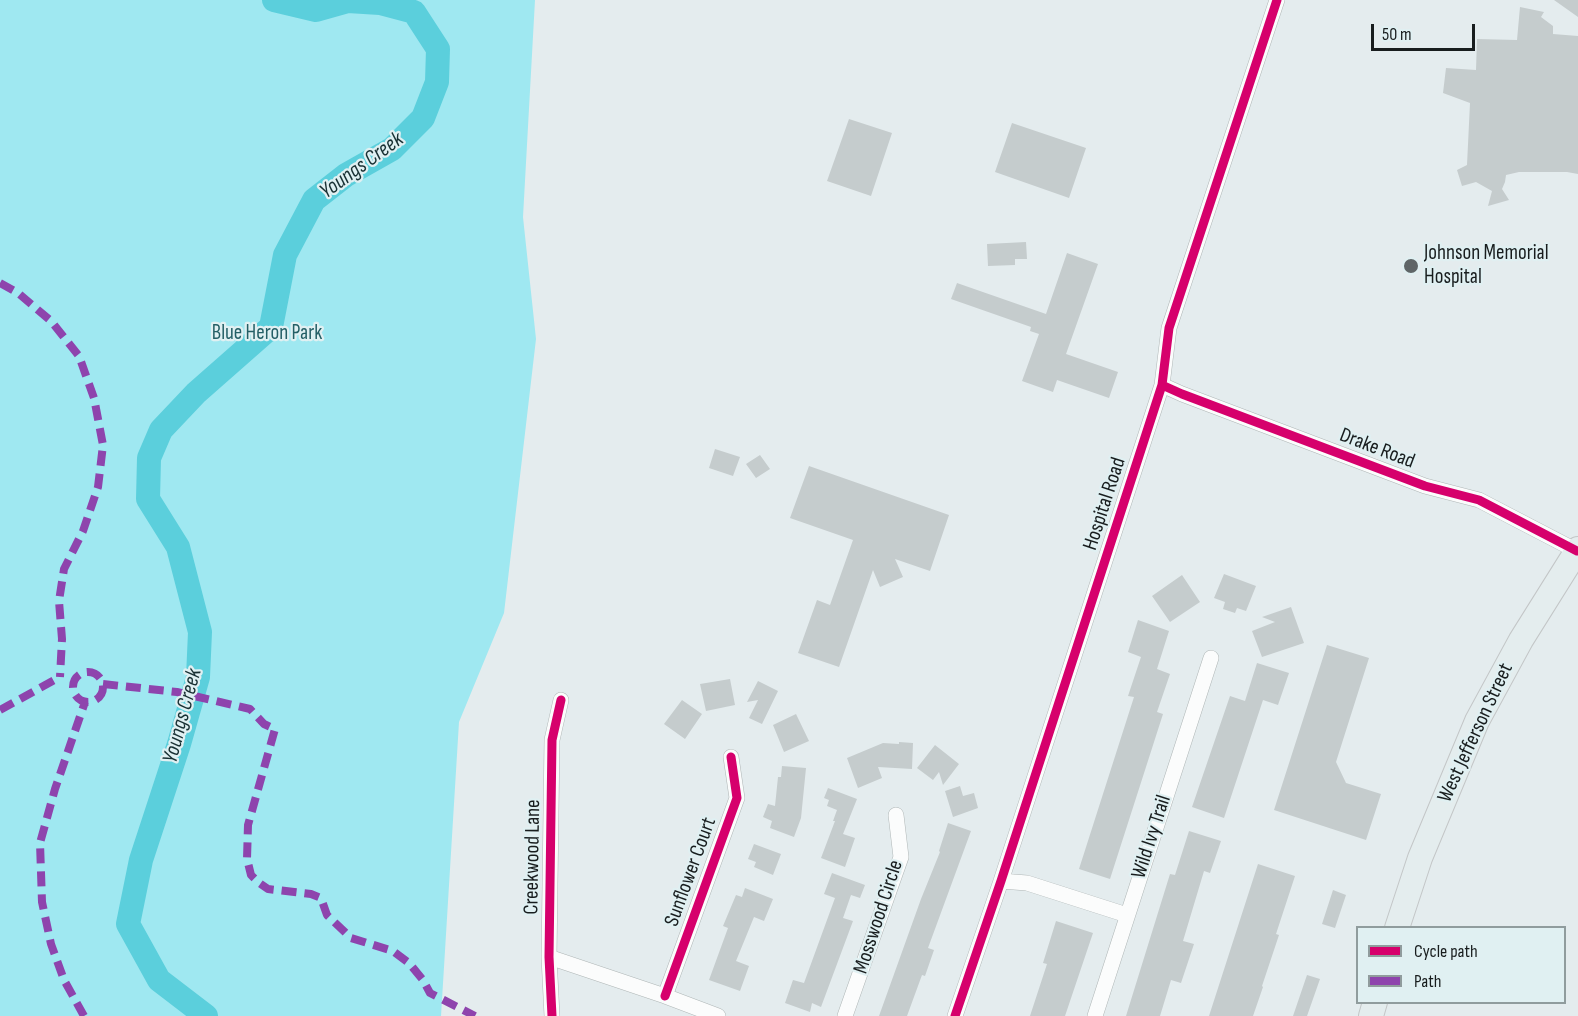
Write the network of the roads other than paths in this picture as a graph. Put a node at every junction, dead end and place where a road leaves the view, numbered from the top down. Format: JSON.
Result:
{"nodes":[{"id":1,"x":1277,"y":0,"type":"edge"},
{"id":2,"x":1162,"y":385,"type":"junction"},
{"id":3,"x":1577,"y":550,"type":"edge"},
{"id":4,"x":1211,"y":658,"type":"dead end"},
{"id":5,"x":561,"y":700,"type":"dead end"},
{"id":6,"x":731,"y":757,"type":"dead end"},
{"id":7,"x":896,"y":815,"type":"dead end"},
{"id":8,"x":1001,"y":881,"type":"junction"},
{"id":9,"x":1127,"y":915,"type":"junction"},
{"id":10,"x":1397,"y":926,"type":"edge"},
{"id":11,"x":549,"y":957,"type":"junction"},
{"id":12,"x":665,"y":996,"type":"junction"},
{"id":13,"x":552,"y":1016,"type":"edge"},
{"id":14,"x":718,"y":1016,"type":"edge"},
{"id":15,"x":845,"y":1016,"type":"edge"},
{"id":16,"x":955,"y":1016,"type":"edge"},
{"id":17,"x":1095,"y":1016,"type":"edge"}],
"edges":[{"from":1,"to":2,"type":"street","name":"Hospital Road"},
{"from":2,"to":3,"type":"street","name":"Drake Road"},
{"from":2,"to":8,"type":"street","name":"Hospital Road"},
{"from":3,"to":10,"type":"main road","name":"West Jefferson Street"},
{"from":4,"to":9,"type":"street","name":"Wild Ivy Trail"},
{"from":5,"to":11,"type":"street","name":"Creekwood Lane"},
{"from":6,"to":12,"type":"street","name":"Sunflower Court"},
{"from":7,"to":15,"type":"street","name":"Mosswood Circle"},
{"from":8,"to":9,"type":"street"},
{"from":8,"to":16,"type":"street","name":"Hospital Road"},
{"from":9,"to":17,"type":"street","name":"Wild Ivy Trail"},
{"from":11,"to":12,"type":"street"},
{"from":11,"to":13,"type":"street","name":"Creekwood Lane"},
{"from":12,"to":14,"type":"street"}]}
